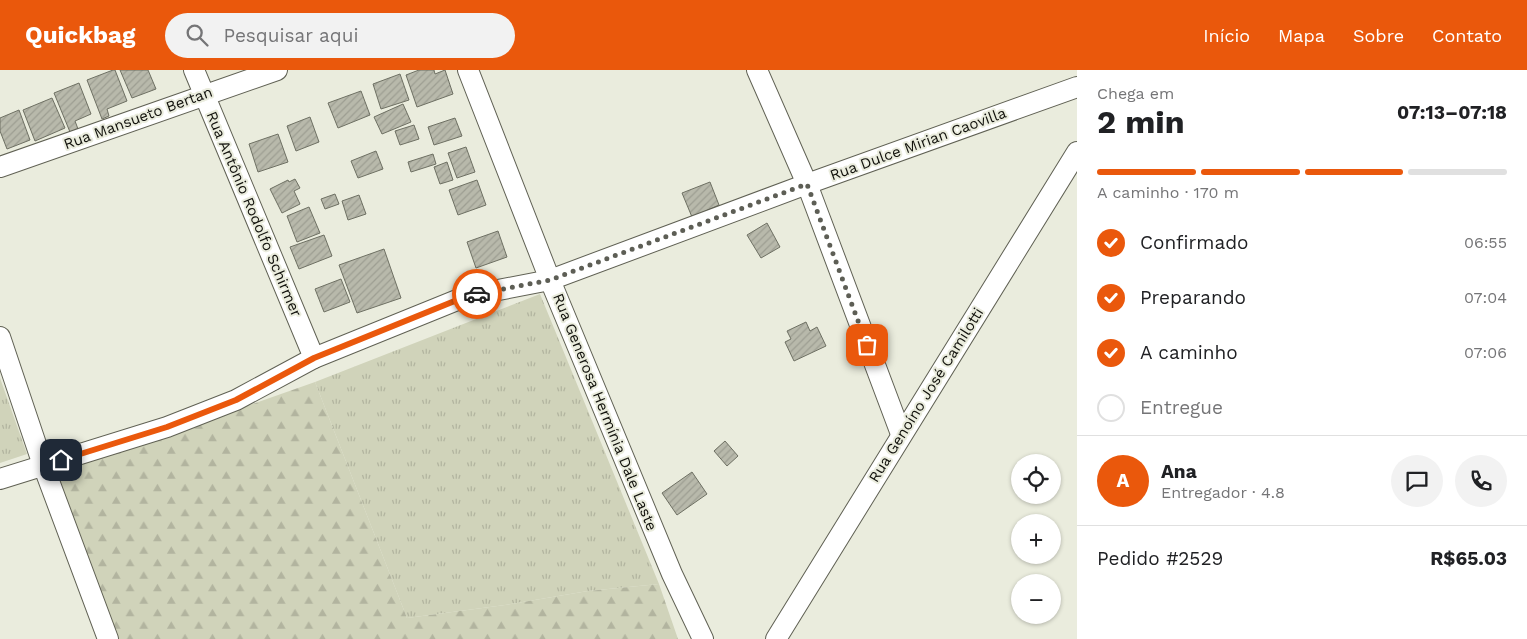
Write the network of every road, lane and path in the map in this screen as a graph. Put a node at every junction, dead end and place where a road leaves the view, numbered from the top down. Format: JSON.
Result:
{"nodes":[{"id":1,"x":194,"y":70,"type":"edge"},
{"id":2,"x":276,"y":70,"type":"edge"},
{"id":3,"x":468,"y":70,"type":"edge"},
{"id":4,"x":757,"y":70,"type":"edge"},
{"id":5,"x":1077,"y":87,"type":"edge"},
{"id":6,"x":204,"y":94,"type":"junction"},
{"id":7,"x":1077,"y":152,"type":"edge"},
{"id":8,"x":0,"y":167,"type":"edge"},
{"id":9,"x":807,"y":184,"type":"junction"},
{"id":10,"x":550,"y":280,"type":"junction"},
{"id":11,"x":0,"y":337,"type":"edge"},
{"id":12,"x":314,"y":358,"type":"junction"},
{"id":13,"x":901,"y":434,"type":"junction"},
{"id":14,"x":43,"y":465,"type":"junction"},
{"id":15,"x":0,"y":479,"type":"edge"},
{"id":16,"x":108,"y":639,"type":"edge"},
{"id":17,"x":703,"y":639,"type":"edge"},
{"id":18,"x":776,"y":639,"type":"edge"}],
"edges":[{"from":1,"to":6,"type":"street","name":"Rua Antônio Rodolfo Schirmer"},
{"from":2,"to":6,"type":"street","name":"Rua Mansueto Bertan"},
{"from":3,"to":10,"type":"street","name":"Rua Generosa Hermínia Dale Laste"},
{"from":4,"to":9,"type":"street"},
{"from":5,"to":9,"type":"street","name":"Rua Dulce Mirian Caovilla"},
{"from":6,"to":8,"type":"street","name":"Rua Mansueto Bertan"},
{"from":6,"to":12,"type":"street","name":"Rua Antônio Rodolfo Schirmer"},
{"from":7,"to":13,"type":"street","name":"Rua Genoíno José Camilotti"},
{"from":9,"to":10,"type":"street","name":"Rua Dulce Mirian Caovilla"},
{"from":9,"to":13,"type":"street"},
{"from":10,"to":12,"type":"street","name":"Rua Dulce Mirian Caovilla"},
{"from":10,"to":17,"type":"street","name":"Rua Generosa Hermínia Dale Laste"},
{"from":11,"to":14,"type":"street"},
{"from":12,"to":14,"type":"street","name":"Rua Dulce Mirian Caovilla"},
{"from":13,"to":18,"type":"street","name":"Rua Genoíno José Camilotti"},
{"from":14,"to":15,"type":"street","name":"Rua Dulce Mirian Caovilla"},
{"from":14,"to":16,"type":"street"}]}
